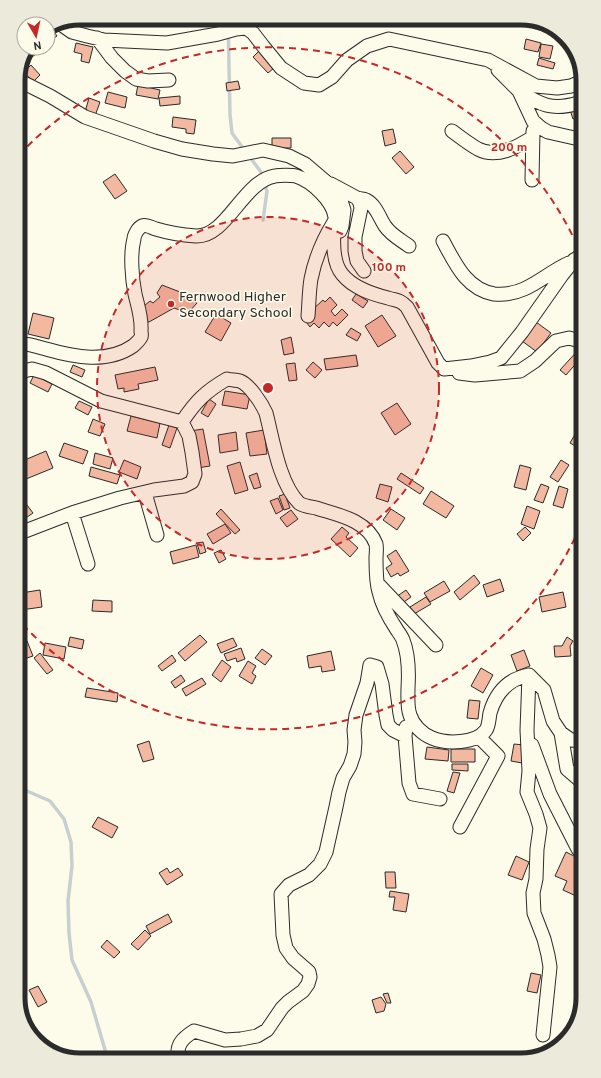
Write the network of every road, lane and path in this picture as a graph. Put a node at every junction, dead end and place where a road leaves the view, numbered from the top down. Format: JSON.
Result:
{"nodes":[{"id":1,"x":65,"y":27,"type":"edge"},
{"id":2,"x":98,"y":38,"type":"junction"},
{"id":3,"x":488,"y":60,"type":"junction"},
{"id":4,"x":169,"y":80,"type":"dead end"},
{"id":5,"x":576,"y":83,"type":"edge"},
{"id":6,"x":25,"y":84,"type":"edge"},
{"id":7,"x":519,"y":91,"type":"junction"},
{"id":8,"x":576,"y":104,"type":"edge"},
{"id":9,"x":533,"y":121,"type":"junction"},
{"id":10,"x":452,"y":131,"type":"dead end"},
{"id":11,"x":533,"y":137,"type":"junction"},
{"id":12,"x":576,"y":138,"type":"edge"},
{"id":13,"x":324,"y":180,"type":"junction"},
{"id":14,"x":532,"y":180,"type":"dead end"},
{"id":15,"x":357,"y":198,"type":"junction"},
{"id":16,"x":335,"y":218,"type":"junction"},
{"id":17,"x":443,"y":240,"type":"dead end"},
{"id":18,"x":409,"y":246,"type":"dead end"},
{"id":19,"x":334,"y":248,"type":"junction"},
{"id":20,"x":576,"y":260,"type":"edge"},
{"id":21,"x":576,"y":260,"type":"edge"},
{"id":22,"x":364,"y":271,"type":"dead end"},
{"id":23,"x":308,"y":316,"type":"dead end"},
{"id":24,"x":576,"y":340,"type":"edge"},
{"id":25,"x":25,"y":344,"type":"edge"},
{"id":26,"x":444,"y":369,"type":"junction"},
{"id":27,"x":25,"y":371,"type":"edge"},
{"id":28,"x":182,"y":422,"type":"junction"},
{"id":29,"x":145,"y":493,"type":"junction"},
{"id":30,"x":72,"y":513,"type":"junction"},
{"id":31,"x":25,"y":531,"type":"edge"},
{"id":32,"x":157,"y":535,"type":"dead end"},
{"id":33,"x":88,"y":564,"type":"dead end"},
{"id":34,"x":378,"y":584,"type":"junction"},
{"id":35,"x":436,"y":645,"type":"dead end"},
{"id":36,"x":529,"y":676,"type":"junction"},
{"id":37,"x":408,"y":703,"type":"junction"},
{"id":38,"x":527,"y":730,"type":"junction"},
{"id":39,"x":561,"y":733,"type":"junction"},
{"id":40,"x":405,"y":736,"type":"junction"},
{"id":41,"x":479,"y":737,"type":"junction"},
{"id":42,"x":576,"y":740,"type":"edge"},
{"id":43,"x":576,"y":777,"type":"edge"},
{"id":44,"x":440,"y":799,"type":"dead end"},
{"id":45,"x":460,"y":827,"type":"dead end"},
{"id":46,"x":576,"y":845,"type":"edge"},
{"id":47,"x":543,"y":1035,"type":"dead end"},
{"id":48,"x":178,"y":1053,"type":"edge"}],
"edges":[{"from":1,"to":2,"type":"street"},
{"from":2,"to":3,"type":"street"},
{"from":2,"to":4,"type":"street"},
{"from":3,"to":5,"type":"street"},
{"from":3,"to":7,"type":"street"},
{"from":6,"to":13,"type":"street"},
{"from":7,"to":8,"type":"street"},
{"from":7,"to":9,"type":"street"},
{"from":9,"to":11,"type":"street"},
{"from":9,"to":12,"type":"street"},
{"from":10,"to":11,"type":"street"},
{"from":11,"to":14,"type":"street"},
{"from":13,"to":15,"type":"street"},
{"from":13,"to":19,"type":"street"},
{"from":15,"to":18,"type":"street"},
{"from":15,"to":22,"type":"street"},
{"from":16,"to":19,"type":"street"},
{"from":16,"to":23,"type":"street"},
{"from":16,"to":25,"type":"street"},
{"from":17,"to":20,"type":"street"},
{"from":19,"to":26,"type":"street"},
{"from":21,"to":26,"type":"street"},
{"from":24,"to":26,"type":"street"},
{"from":27,"to":28,"type":"street"},
{"from":28,"to":29,"type":"street"},
{"from":28,"to":34,"type":"street"},
{"from":29,"to":30,"type":"street"},
{"from":29,"to":32,"type":"street"},
{"from":30,"to":31,"type":"street"},
{"from":30,"to":33,"type":"street"},
{"from":34,"to":35,"type":"street"},
{"from":34,"to":37,"type":"street"},
{"from":36,"to":38,"type":"street"},
{"from":36,"to":39,"type":"street"},
{"from":36,"to":41,"type":"street"},
{"from":37,"to":40,"type":"street"},
{"from":37,"to":41,"type":"street"},
{"from":38,"to":46,"type":"street"},
{"from":38,"to":47,"type":"street"},
{"from":39,"to":42,"type":"street"},
{"from":39,"to":43,"type":"street"},
{"from":40,"to":44,"type":"street"},
{"from":40,"to":48,"type":"street"},
{"from":41,"to":45,"type":"street"}]}
